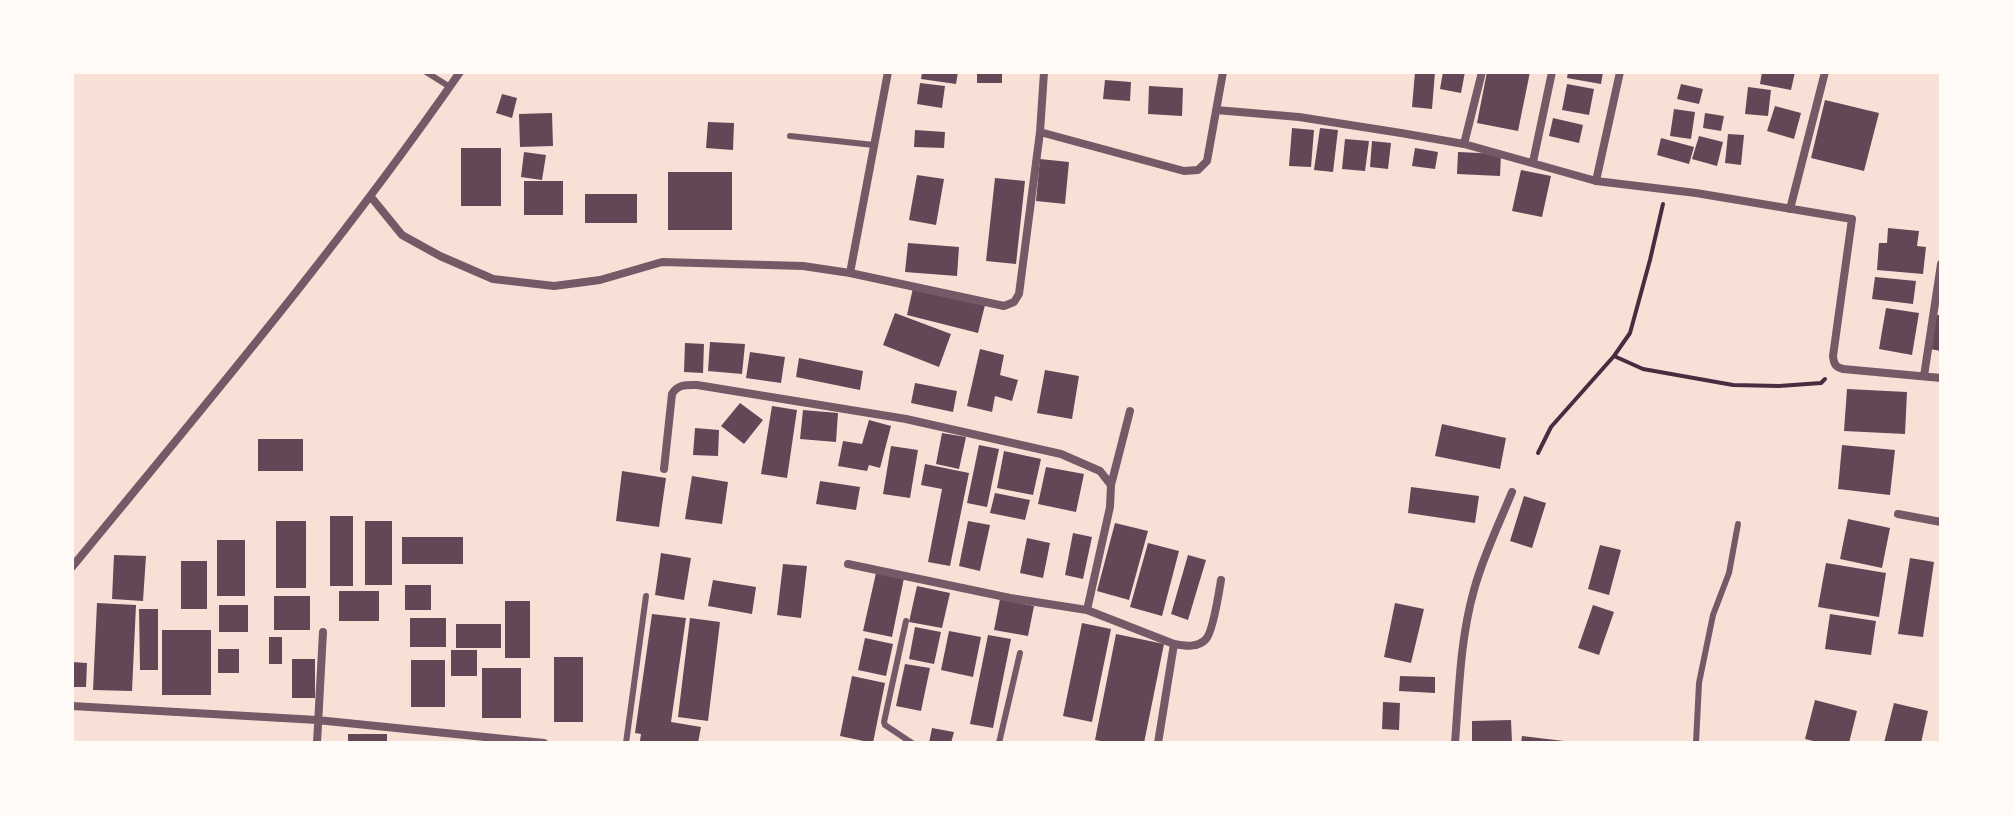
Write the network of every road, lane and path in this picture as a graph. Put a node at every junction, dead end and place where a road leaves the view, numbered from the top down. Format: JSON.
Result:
{"nodes":[{"id":1,"x":426,"y":72,"type":"edge"},
{"id":2,"x":460,"y":72,"type":"edge"},
{"id":3,"x":888,"y":72,"type":"edge"},
{"id":4,"x":1044,"y":72,"type":"edge"},
{"id":5,"x":1223,"y":72,"type":"edge"},
{"id":6,"x":1482,"y":72,"type":"edge"},
{"id":7,"x":1552,"y":72,"type":"edge"},
{"id":8,"x":1620,"y":72,"type":"edge"},
{"id":9,"x":1825,"y":72,"type":"edge"},
{"id":10,"x":450,"y":87,"type":"junction"},
{"id":11,"x":1216,"y":110,"type":"junction"},
{"id":12,"x":1040,"y":132,"type":"junction"},
{"id":13,"x":790,"y":136,"type":"dead end"},
{"id":14,"x":1464,"y":144,"type":"junction"},
{"id":15,"x":874,"y":145,"type":"junction"},
{"id":16,"x":1533,"y":162,"type":"junction"},
{"id":17,"x":1596,"y":181,"type":"junction"},
{"id":18,"x":1666,"y":190,"type":"junction"},
{"id":19,"x":371,"y":197,"type":"junction"},
{"id":20,"x":1790,"y":209,"type":"junction"},
{"id":21,"x":1941,"y":264,"type":"edge"},
{"id":22,"x":850,"y":273,"type":"junction"},
{"id":23,"x":1614,"y":356,"type":"junction"},
{"id":24,"x":1837,"y":367,"type":"junction"},
{"id":25,"x":1924,"y":376,"type":"junction"},
{"id":26,"x":1941,"y":378,"type":"edge"},
{"id":27,"x":1130,"y":411,"type":"dead end"},
{"id":28,"x":1538,"y":453,"type":"dead end"},
{"id":29,"x":664,"y":469,"type":"dead end"},
{"id":30,"x":1111,"y":485,"type":"junction"},
{"id":31,"x":1512,"y":492,"type":"dead end"},
{"id":32,"x":1898,"y":514,"type":"dead end"},
{"id":33,"x":1941,"y":522,"type":"edge"},
{"id":34,"x":1738,"y":524,"type":"dead end"},
{"id":35,"x":848,"y":564,"type":"dead end"},
{"id":36,"x":72,"y":567,"type":"edge"},
{"id":37,"x":1221,"y":580,"type":"dead end"},
{"id":38,"x":646,"y":596,"type":"dead end"},
{"id":39,"x":1087,"y":610,"type":"junction"},
{"id":40,"x":906,"y":621,"type":"dead end"},
{"id":41,"x":323,"y":632,"type":"dead end"},
{"id":42,"x":1174,"y":644,"type":"junction"},
{"id":43,"x":1020,"y":653,"type":"dead end"},
{"id":44,"x":72,"y":706,"type":"edge"},
{"id":45,"x":317,"y":720,"type":"junction"},
{"id":46,"x":530,"y":742,"type":"edge"},
{"id":47,"x":317,"y":743,"type":"edge"},
{"id":48,"x":544,"y":743,"type":"edge"},
{"id":49,"x":626,"y":743,"type":"edge"},
{"id":50,"x":912,"y":743,"type":"edge"},
{"id":51,"x":999,"y":743,"type":"edge"},
{"id":52,"x":1158,"y":743,"type":"edge"},
{"id":53,"x":1455,"y":743,"type":"edge"},
{"id":54,"x":1696,"y":743,"type":"edge"}],
"edges":[{"from":1,"to":10,"type":"lane"},
{"from":2,"to":10,"type":"street"},
{"from":3,"to":15,"type":"street"},
{"from":4,"to":12,"type":"street"},
{"from":5,"to":11,"type":"street"},
{"from":6,"to":14,"type":"street"},
{"from":7,"to":16,"type":"street"},
{"from":8,"to":17,"type":"street"},
{"from":9,"to":20,"type":"street"},
{"from":10,"to":19,"type":"street"},
{"from":11,"to":12,"type":"street"},
{"from":11,"to":14,"type":"street"},
{"from":12,"to":22,"type":"street"},
{"from":13,"to":15,"type":"lane"},
{"from":14,"to":16,"type":"street"},
{"from":15,"to":22,"type":"street"},
{"from":16,"to":17,"type":"street"},
{"from":17,"to":18,"type":"street"},
{"from":18,"to":20,"type":"street"},
{"from":18,"to":23,"type":"path"},
{"from":19,"to":22,"type":"street"},
{"from":19,"to":36,"type":"street"},
{"from":20,"to":24,"type":"street"},
{"from":21,"to":25,"type":"street"},
{"from":23,"to":24,"type":"path"},
{"from":23,"to":28,"type":"path"},
{"from":24,"to":25,"type":"street"},
{"from":25,"to":26,"type":"street"},
{"from":27,"to":30,"type":"street"},
{"from":29,"to":30,"type":"street"},
{"from":30,"to":39,"type":"street"},
{"from":31,"to":53,"type":"street"},
{"from":32,"to":33,"type":"street"},
{"from":34,"to":54,"type":"lane"},
{"from":35,"to":39,"type":"street"},
{"from":37,"to":42,"type":"street"},
{"from":38,"to":49,"type":"lane"},
{"from":39,"to":42,"type":"street"},
{"from":40,"to":50,"type":"lane"},
{"from":41,"to":45,"type":"street"},
{"from":42,"to":52,"type":"street"},
{"from":43,"to":51,"type":"lane"},
{"from":44,"to":45,"type":"street"},
{"from":45,"to":46,"type":"street"},
{"from":45,"to":47,"type":"street"},
{"from":46,"to":48,"type":"street"}]}
